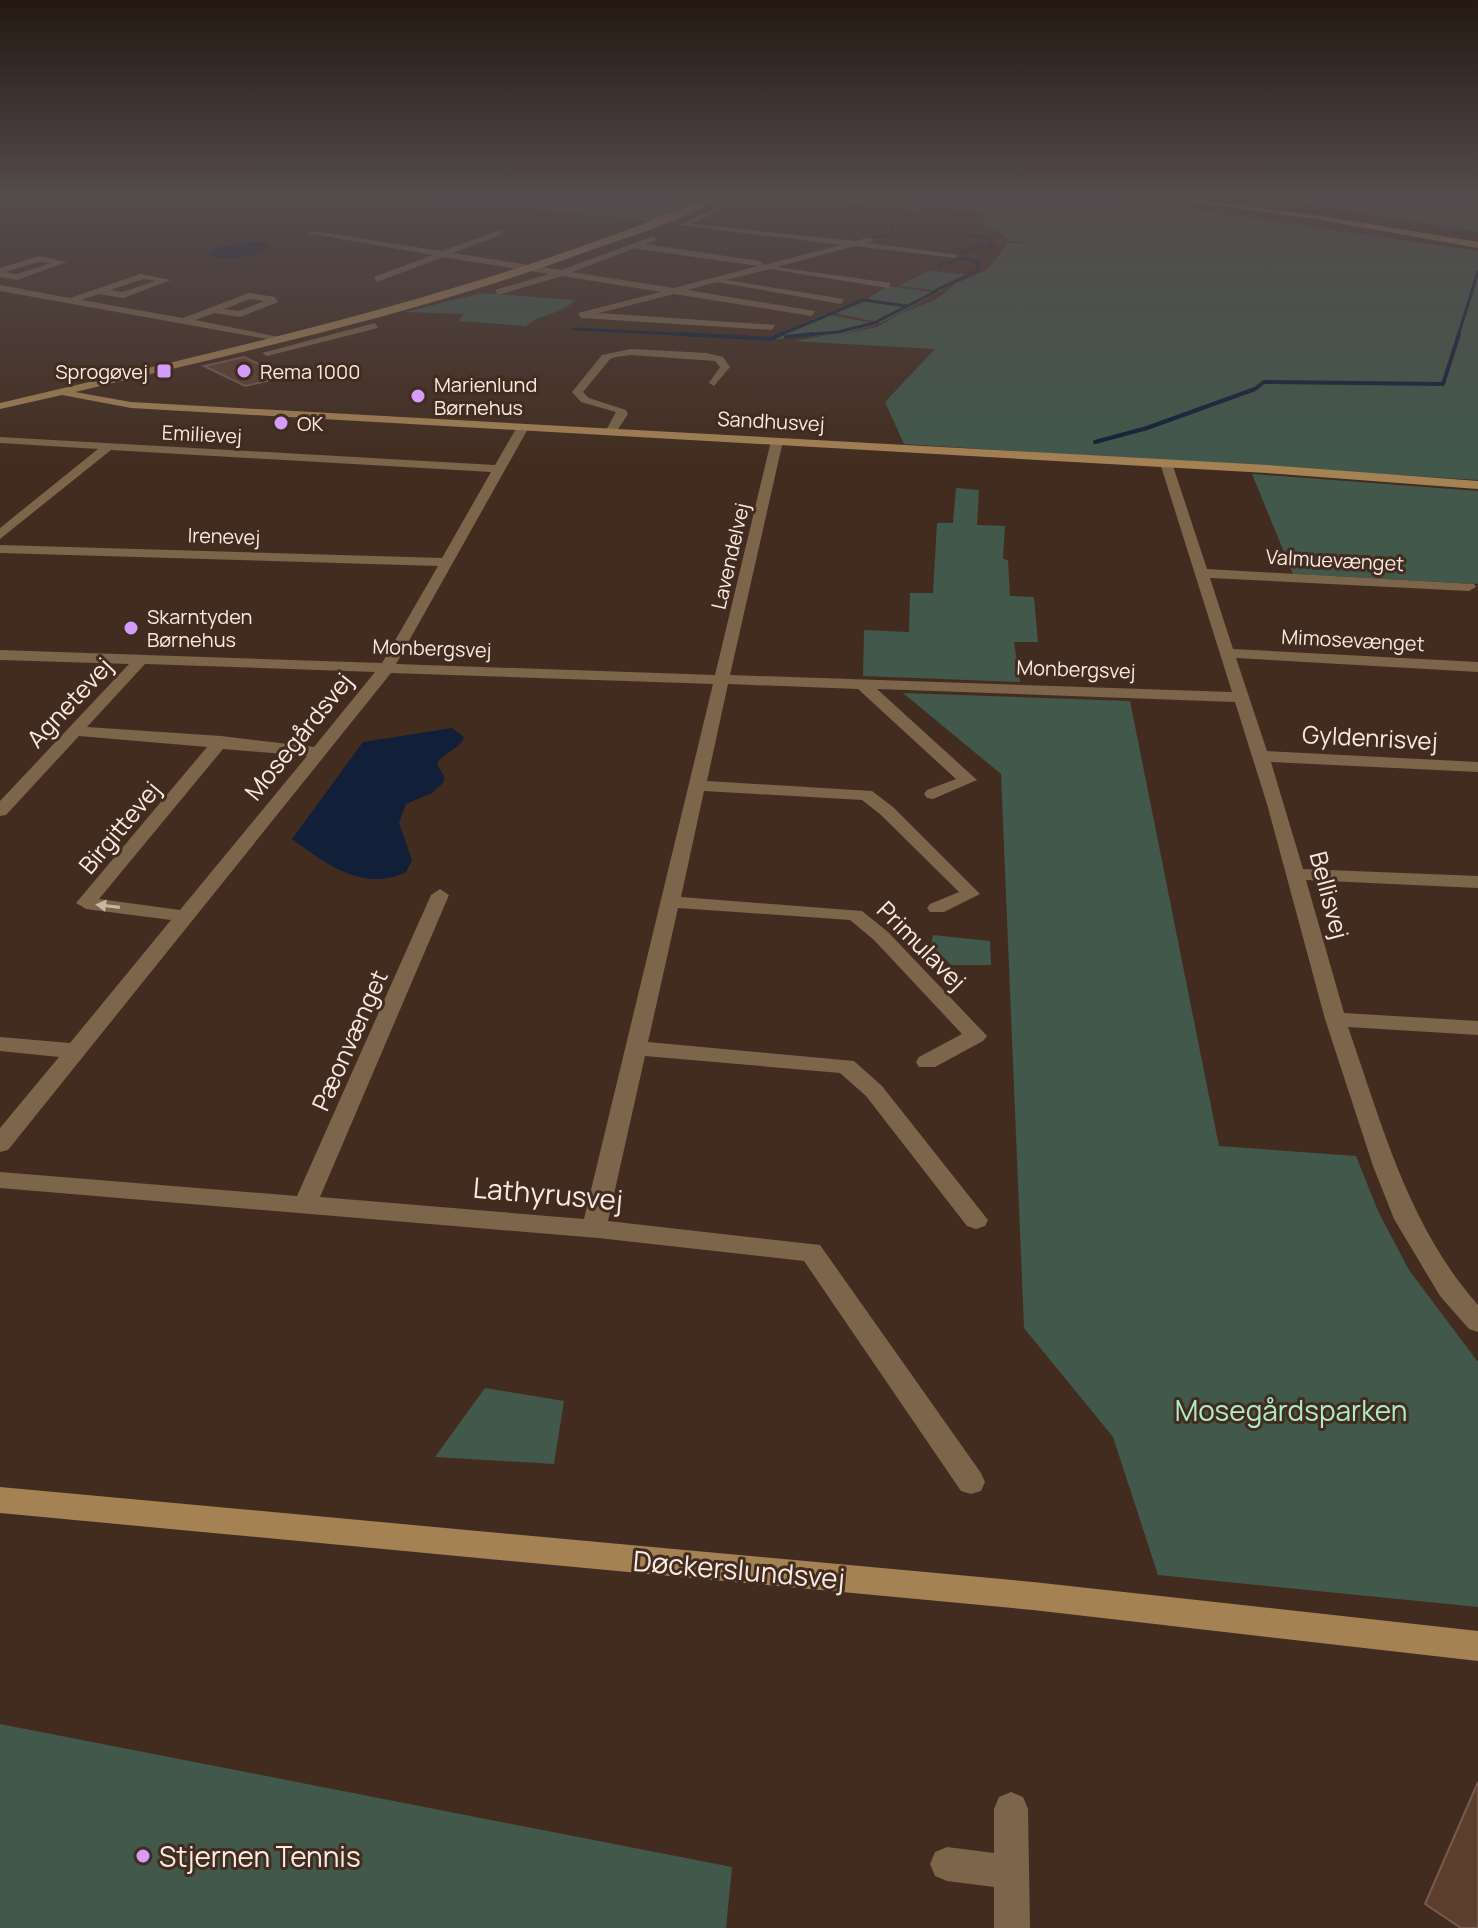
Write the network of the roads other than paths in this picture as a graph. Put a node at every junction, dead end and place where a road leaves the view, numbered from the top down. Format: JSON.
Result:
{"nodes":[{"id":1,"x":111,"y":287,"type":"edge"},
{"id":2,"x":147,"y":287,"type":"edge"},
{"id":3,"x":470,"y":287,"type":"edge"},
{"id":4,"x":515,"y":287,"type":"edge"},
{"id":5,"x":656,"y":287,"type":"edge"},
{"id":6,"x":686,"y":287,"type":"edge"},
{"id":7,"x":756,"y":287,"type":"edge"},
{"id":8,"x":0,"y":288,"type":"edge"},
{"id":9,"x":674,"y":290,"type":"junction"},
{"id":10,"x":99,"y":291,"type":"junction"},
{"id":11,"x":19,"y":292,"type":"junction"},
{"id":12,"x":498,"y":292,"type":"dead end"},
{"id":13,"x":0,"y":298,"type":"edge"},
{"id":14,"x":70,"y":301,"type":"junction"},
{"id":15,"x":841,"y":301,"type":"dead end"},
{"id":16,"x":214,"y":310,"type":"junction"},
{"id":17,"x":812,"y":313,"type":"dead end"},
{"id":18,"x":184,"y":321,"type":"junction"},
{"id":19,"x":344,"y":323,"type":"junction"},
{"id":20,"x":375,"y":326,"type":"dead end"},
{"id":21,"x":772,"y":327,"type":"dead end"},
{"id":22,"x":361,"y":329,"type":"junction"},
{"id":23,"x":284,"y":339,"type":"junction"},
{"id":24,"x":267,"y":353,"type":"dead end"},
{"id":25,"x":715,"y":383,"type":"dead end"},
{"id":26,"x":62,"y":391,"type":"junction"},
{"id":27,"x":0,"y":406,"type":"edge"},
{"id":28,"x":523,"y":427,"type":"junction"},
{"id":29,"x":611,"y":432,"type":"junction"},
{"id":30,"x":0,"y":440,"type":"edge"},
{"id":31,"x":777,"y":441,"type":"junction"},
{"id":32,"x":109,"y":446,"type":"junction"},
{"id":33,"x":1166,"y":463,"type":"junction"},
{"id":34,"x":499,"y":469,"type":"junction"},
{"id":35,"x":1478,"y":485,"type":"edge"},
{"id":36,"x":0,"y":535,"type":"edge"},
{"id":37,"x":0,"y":549,"type":"edge"},
{"id":38,"x":447,"y":562,"type":"junction"},
{"id":39,"x":1199,"y":573,"type":"junction"},
{"id":40,"x":1469,"y":587,"type":"dead end"},
{"id":41,"x":1227,"y":653,"type":"junction"},
{"id":42,"x":0,"y":655,"type":"edge"},
{"id":43,"x":140,"y":661,"type":"junction"},
{"id":44,"x":1478,"y":667,"type":"edge"},
{"id":45,"x":386,"y":669,"type":"junction"},
{"id":46,"x":720,"y":679,"type":"junction"},
{"id":47,"x":862,"y":684,"type":"junction"},
{"id":48,"x":1240,"y":697,"type":"junction"},
{"id":49,"x":75,"y":731,"type":"junction"},
{"id":50,"x":221,"y":741,"type":"junction"},
{"id":51,"x":320,"y":752,"type":"junction"},
{"id":52,"x":1260,"y":756,"type":"junction"},
{"id":53,"x":1478,"y":767,"type":"edge"},
{"id":54,"x":699,"y":786,"type":"junction"},
{"id":55,"x":933,"y":794,"type":"dead end"},
{"id":56,"x":0,"y":811,"type":"edge"},
{"id":57,"x":1297,"y":874,"type":"junction"},
{"id":58,"x":1478,"y":882,"type":"edge"},
{"id":59,"x":440,"y":895,"type":"dead end"},
{"id":60,"x":669,"y":902,"type":"junction"},
{"id":61,"x":937,"y":908,"type":"dead end"},
{"id":62,"x":185,"y":916,"type":"junction"},
{"id":63,"x":1335,"y":1019,"type":"junction"},
{"id":64,"x":1478,"y":1028,"type":"edge"},
{"id":65,"x":0,"y":1044,"type":"edge"},
{"id":66,"x":636,"y":1048,"type":"junction"},
{"id":67,"x":75,"y":1051,"type":"junction"},
{"id":68,"x":927,"y":1062,"type":"dead end"},
{"id":69,"x":3,"y":1135,"type":"edge"},
{"id":70,"x":0,"y":1180,"type":"edge"},
{"id":71,"x":305,"y":1204,"type":"junction"},
{"id":72,"x":976,"y":1220,"type":"dead end"},
{"id":73,"x":594,"y":1229,"type":"junction"},
{"id":74,"x":1478,"y":1322,"type":"edge"},
{"id":75,"x":971,"y":1482,"type":"dead end"},
{"id":76,"x":0,"y":1500,"type":"edge"},
{"id":77,"x":1478,"y":1646,"type":"edge"},
{"id":78,"x":1011,"y":1809,"type":"dead end"},
{"id":79,"x":947,"y":1864,"type":"dead end"},
{"id":80,"x":1011,"y":1872,"type":"junction"},
{"id":81,"x":1012,"y":1928,"type":"edge"}],
"edges":[{"from":1,"to":10,"type":"street"},
{"from":2,"to":10,"type":"street"},
{"from":3,"to":19,"type":"street"},
{"from":4,"to":12,"type":"street"},
{"from":5,"to":9,"type":"street"},
{"from":6,"to":9,"type":"street"},
{"from":7,"to":15,"type":"street"},
{"from":8,"to":11,"type":"street"},
{"from":9,"to":17,"type":"street"},
{"from":9,"to":21,"type":"street"},
{"from":10,"to":14,"type":"street"},
{"from":11,"to":13,"type":"street"},
{"from":11,"to":14,"type":"street"},
{"from":14,"to":18,"type":"street"},
{"from":16,"to":16,"type":"street"},
{"from":16,"to":18,"type":"street"},
{"from":18,"to":23,"type":"street"},
{"from":19,"to":22,"type":"street"},
{"from":19,"to":23,"type":"street"},
{"from":20,"to":22,"type":"street"},
{"from":22,"to":24,"type":"street"},
{"from":23,"to":26,"type":"street"},
{"from":25,"to":29,"type":"street"},
{"from":26,"to":27,"type":"street"},
{"from":26,"to":28,"type":"street","name":"Sandhusvej"},
{"from":28,"to":29,"type":"street","name":"Sandhusvej"},
{"from":28,"to":34,"type":"street","name":"Mosegårdsvej"},
{"from":29,"to":31,"type":"street","name":"Sandhusvej"},
{"from":30,"to":32,"type":"street","name":"Emilievej"},
{"from":31,"to":33,"type":"street","name":"Sandhusvej"},
{"from":31,"to":46,"type":"street","name":"Lavendelvej"},
{"from":32,"to":34,"type":"street","name":"Emilievej"},
{"from":32,"to":36,"type":"street"},
{"from":33,"to":35,"type":"street","name":"Sandhusvej"},
{"from":33,"to":39,"type":"street","name":"Bellisvej"},
{"from":34,"to":38,"type":"street","name":"Mosegårdsvej"},
{"from":37,"to":38,"type":"street","name":"Irenevej"},
{"from":38,"to":45,"type":"street","name":"Mosegårdsvej"},
{"from":39,"to":40,"type":"street","name":"Valmuevænget"},
{"from":39,"to":41,"type":"street","name":"Bellisvej"},
{"from":41,"to":44,"type":"street","name":"Mimosevænget"},
{"from":41,"to":48,"type":"street","name":"Bellisvej"},
{"from":42,"to":43,"type":"street","name":"Monbergsvej"},
{"from":43,"to":45,"type":"street","name":"Monbergsvej"},
{"from":43,"to":49,"type":"street","name":"Agnetevej"},
{"from":45,"to":46,"type":"street","name":"Monbergsvej"},
{"from":45,"to":51,"type":"street","name":"Mosegårdsvej"},
{"from":46,"to":47,"type":"street","name":"Monbergsvej"},
{"from":46,"to":54,"type":"street"},
{"from":47,"to":48,"type":"street","name":"Monbergsvej"},
{"from":47,"to":55,"type":"street"},
{"from":48,"to":52,"type":"street","name":"Bellisvej"},
{"from":49,"to":50,"type":"street"},
{"from":49,"to":56,"type":"street","name":"Agnetevej"},
{"from":50,"to":51,"type":"street"},
{"from":62,"to":50,"type":"street","name":"Birgittevej","one_way":true},
{"from":51,"to":62,"type":"street","name":"Mosegårdsvej"},
{"from":52,"to":53,"type":"street","name":"Gyldenrisvej"},
{"from":52,"to":57,"type":"street","name":"Bellisvej"},
{"from":54,"to":60,"type":"street"},
{"from":54,"to":61,"type":"street","name":"Primulavej"},
{"from":57,"to":58,"type":"street"},
{"from":57,"to":63,"type":"street","name":"Bellisvej"},
{"from":59,"to":71,"type":"street","name":"Pæonvænget"},
{"from":60,"to":66,"type":"street"},
{"from":60,"to":68,"type":"street","name":"Primulavej"},
{"from":62,"to":67,"type":"street","name":"Mosegårdsvej"},
{"from":63,"to":64,"type":"street"},
{"from":63,"to":74,"type":"street","name":"Bellisvej"},
{"from":65,"to":67,"type":"street"},
{"from":66,"to":72,"type":"street"},
{"from":66,"to":73,"type":"street"},
{"from":67,"to":69,"type":"street","name":"Mosegårdsvej"},
{"from":70,"to":71,"type":"street","name":"Lathyrusvej"},
{"from":71,"to":73,"type":"street","name":"Lathyrusvej"},
{"from":73,"to":75,"type":"street","name":"Lathyrusvej"},
{"from":76,"to":77,"type":"street","name":"Døckerslundsvej"},
{"from":78,"to":80,"type":"street"},
{"from":79,"to":80,"type":"street"},
{"from":80,"to":81,"type":"street"}]}
